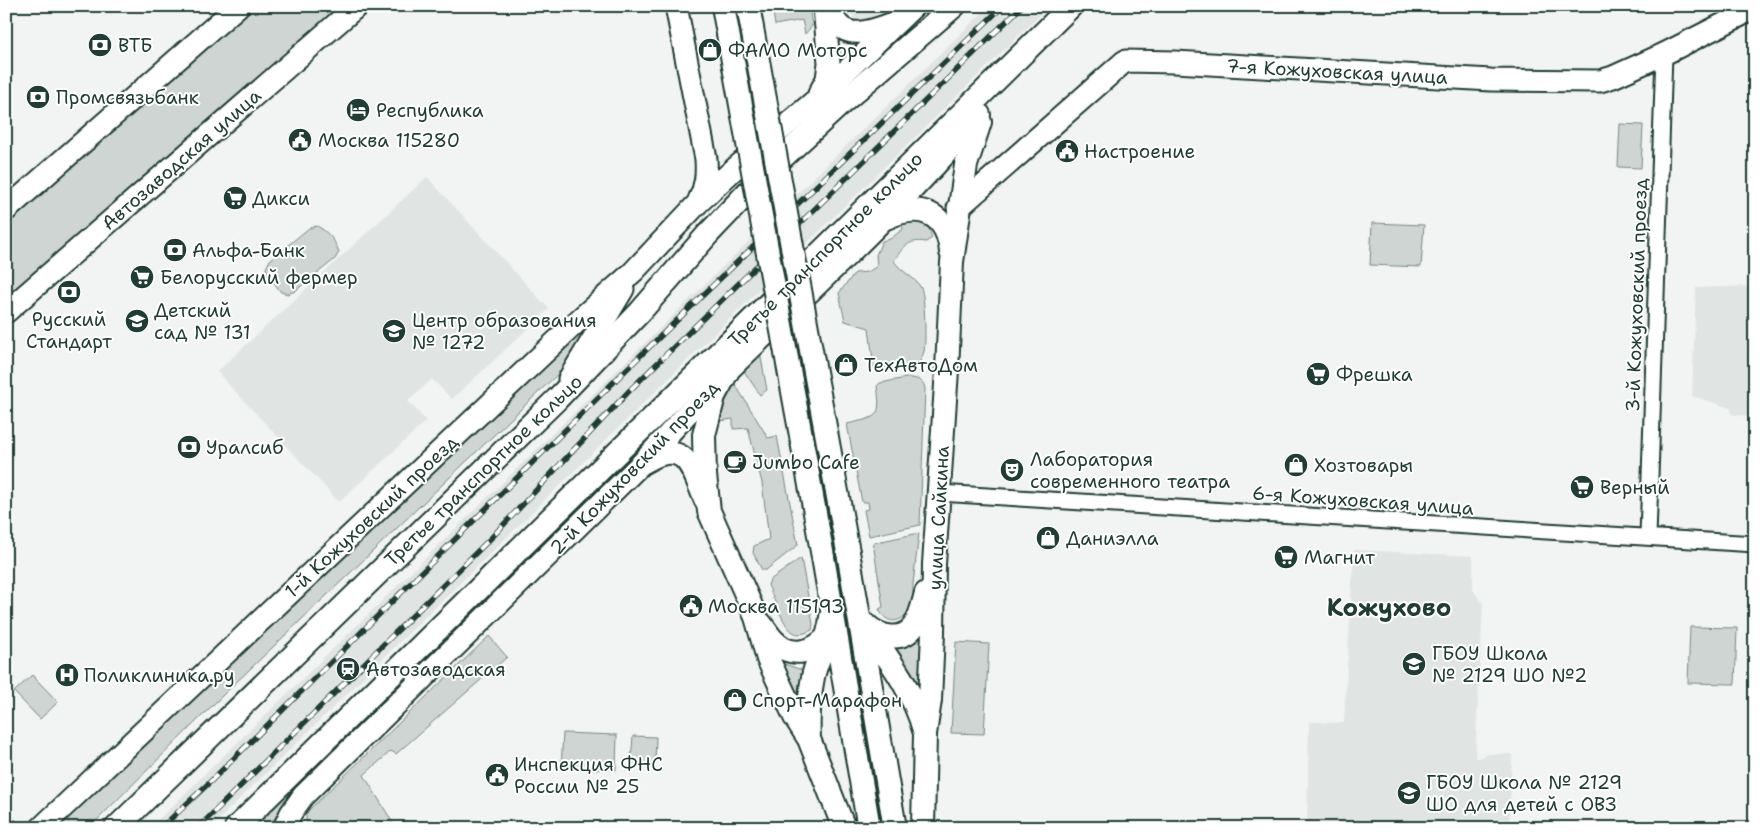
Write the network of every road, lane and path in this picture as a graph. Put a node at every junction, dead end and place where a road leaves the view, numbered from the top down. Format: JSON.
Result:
{"nodes":[{"id":1,"x":238,"y":6,"type":"edge"},
{"id":2,"x":357,"y":6,"type":"edge"},
{"id":3,"x":676,"y":6,"type":"edge"},
{"id":4,"x":723,"y":6,"type":"edge"},
{"id":5,"x":748,"y":6,"type":"edge"},
{"id":6,"x":824,"y":6,"type":"edge"},
{"id":7,"x":829,"y":6,"type":"edge"},
{"id":8,"x":914,"y":6,"type":"edge"},
{"id":9,"x":954,"y":6,"type":"edge"},
{"id":10,"x":1071,"y":6,"type":"edge"},
{"id":11,"x":1755,"y":8,"type":"edge"},
{"id":12,"x":896,"y":22,"type":"junction"},
{"id":13,"x":1034,"y":43,"type":"junction"},
{"id":14,"x":1664,"y":54,"type":"junction"},
{"id":15,"x":816,"y":99,"type":"junction"},
{"id":16,"x":986,"y":107,"type":"junction"},
{"id":17,"x":706,"y":159,"type":"junction"},
{"id":18,"x":732,"y":171,"type":"junction"},
{"id":19,"x":698,"y":203,"type":"junction"},
{"id":20,"x":958,"y":208,"type":"junction"},
{"id":21,"x":6,"y":210,"type":"edge"},
{"id":22,"x":883,"y":220,"type":"junction"},
{"id":23,"x":952,"y":262,"type":"junction"},
{"id":24,"x":633,"y":272,"type":"junction"},
{"id":25,"x":6,"y":312,"type":"edge"},
{"id":26,"x":729,"y":369,"type":"junction"},
{"id":27,"x":557,"y":399,"type":"junction"},
{"id":28,"x":641,"y":464,"type":"junction"},
{"id":29,"x":939,"y":493,"type":"junction"},
{"id":30,"x":709,"y":511,"type":"junction"},
{"id":31,"x":1648,"y":537,"type":"junction"},
{"id":32,"x":1755,"y":544,"type":"edge"},
{"id":33,"x":934,"y":564,"type":"junction"},
{"id":34,"x":832,"y":604,"type":"junction"},
{"id":35,"x":756,"y":617,"type":"junction"},
{"id":36,"x":860,"y":619,"type":"junction"},
{"id":37,"x":828,"y":636,"type":"junction"},
{"id":38,"x":925,"y":734,"type":"junction"},
{"id":39,"x":809,"y":739,"type":"junction"},
{"id":40,"x":860,"y":779,"type":"junction"},
{"id":41,"x":922,"y":822,"type":"edge"},
{"id":42,"x":6,"y":824,"type":"edge"},
{"id":43,"x":847,"y":827,"type":"edge"},
{"id":44,"x":10,"y":828,"type":"edge"},
{"id":45,"x":41,"y":828,"type":"edge"},
{"id":46,"x":116,"y":828,"type":"edge"},
{"id":47,"x":236,"y":828,"type":"edge"},
{"id":48,"x":284,"y":828,"type":"edge"},
{"id":49,"x":869,"y":828,"type":"edge"},
{"id":50,"x":895,"y":828,"type":"edge"}],
"edges":[{"from":1,"to":21,"type":"street"},
{"from":2,"to":25,"type":"street","name":"Автозаводская улица"},
{"from":3,"to":17,"type":"street"},
{"from":4,"to":34,"type":"main road","bridge":true},
{"from":5,"to":36,"type":"main road","bridge":true},
{"from":6,"to":15,"type":"street"},
{"from":7,"to":12,"type":"street"},
{"from":8,"to":12,"type":"street","name":"1-й Кожуховский проезд"},
{"from":9,"to":27,"type":"main road","name":"Третье транспортное кольцо"},
{"from":10,"to":13,"type":"main road","name":"Третье транспортное кольцо"},
{"from":11,"to":14,"type":"street","name":"7-я Кожуховская улица"},
{"from":12,"to":15,"type":"street","name":"1-й Кожуховский проезд"},
{"from":13,"to":16,"type":"main road"},
{"from":13,"to":47,"type":"main road","name":"Третье транспортное кольцо"},
{"from":14,"to":20,"type":"street","name":"7-я Кожуховская улица"},
{"from":14,"to":31,"type":"street","name":"3-й Кожуховский проезд"},
{"from":15,"to":18,"type":"street","name":"1-й Кожуховский проезд"},
{"from":16,"to":20,"type":"main road","name":"улица Сайкина"},
{"from":16,"to":22,"type":"main road","name":"2-й Кожуховский проезд"},
{"from":17,"to":18,"type":"street"},
{"from":17,"to":19,"type":"street"},
{"from":18,"to":19,"type":"street","name":"1-й Кожуховский проезд"},
{"from":19,"to":24,"type":"street","name":"1-й Кожуховский проезд"},
{"from":20,"to":23,"type":"main road","name":"улица Сайкина"},
{"from":22,"to":23,"type":"main road"},
{"from":22,"to":26,"type":"main road","name":"2-й Кожуховский проезд"},
{"from":23,"to":29,"type":"main road","name":"улица Сайкина"},
{"from":24,"to":27,"type":"street"},
{"from":24,"to":45,"type":"street","name":"1-й Кожуховский проезд"},
{"from":26,"to":28,"type":"street","name":"2-й Кожуховский проезд"},
{"from":26,"to":30,"type":"main road"},
{"from":27,"to":46,"type":"main road","name":"Третье транспортное кольцо"},
{"from":28,"to":30,"type":"street"},
{"from":28,"to":48,"type":"street","name":"2-й Кожуховский проезд"},
{"from":29,"to":31,"type":"street","name":"6-я Кожуховская улица"},
{"from":29,"to":33,"type":"main road","name":"улица Сайкина"},
{"from":30,"to":35,"type":"main road"},
{"from":31,"to":32,"type":"street","name":"6-я Кожуховская улица"},
{"from":33,"to":36,"type":"main road"},
{"from":33,"to":38,"type":"main road","name":"улица Сайкина"},
{"from":34,"to":37,"type":"main road"},
{"from":34,"to":40,"type":"main road"},
{"from":35,"to":37,"type":"main road"},
{"from":35,"to":39,"type":"main road"},
{"from":36,"to":38,"type":"main road"},
{"from":36,"to":50,"type":"main road"},
{"from":37,"to":39,"type":"main road"},
{"from":38,"to":41,"type":"main road","name":"улица Сайкина"},
{"from":39,"to":43,"type":"main road"},
{"from":40,"to":43,"type":"street"},
{"from":40,"to":49,"type":"main road"},
{"from":42,"to":44,"type":"street"}]}
